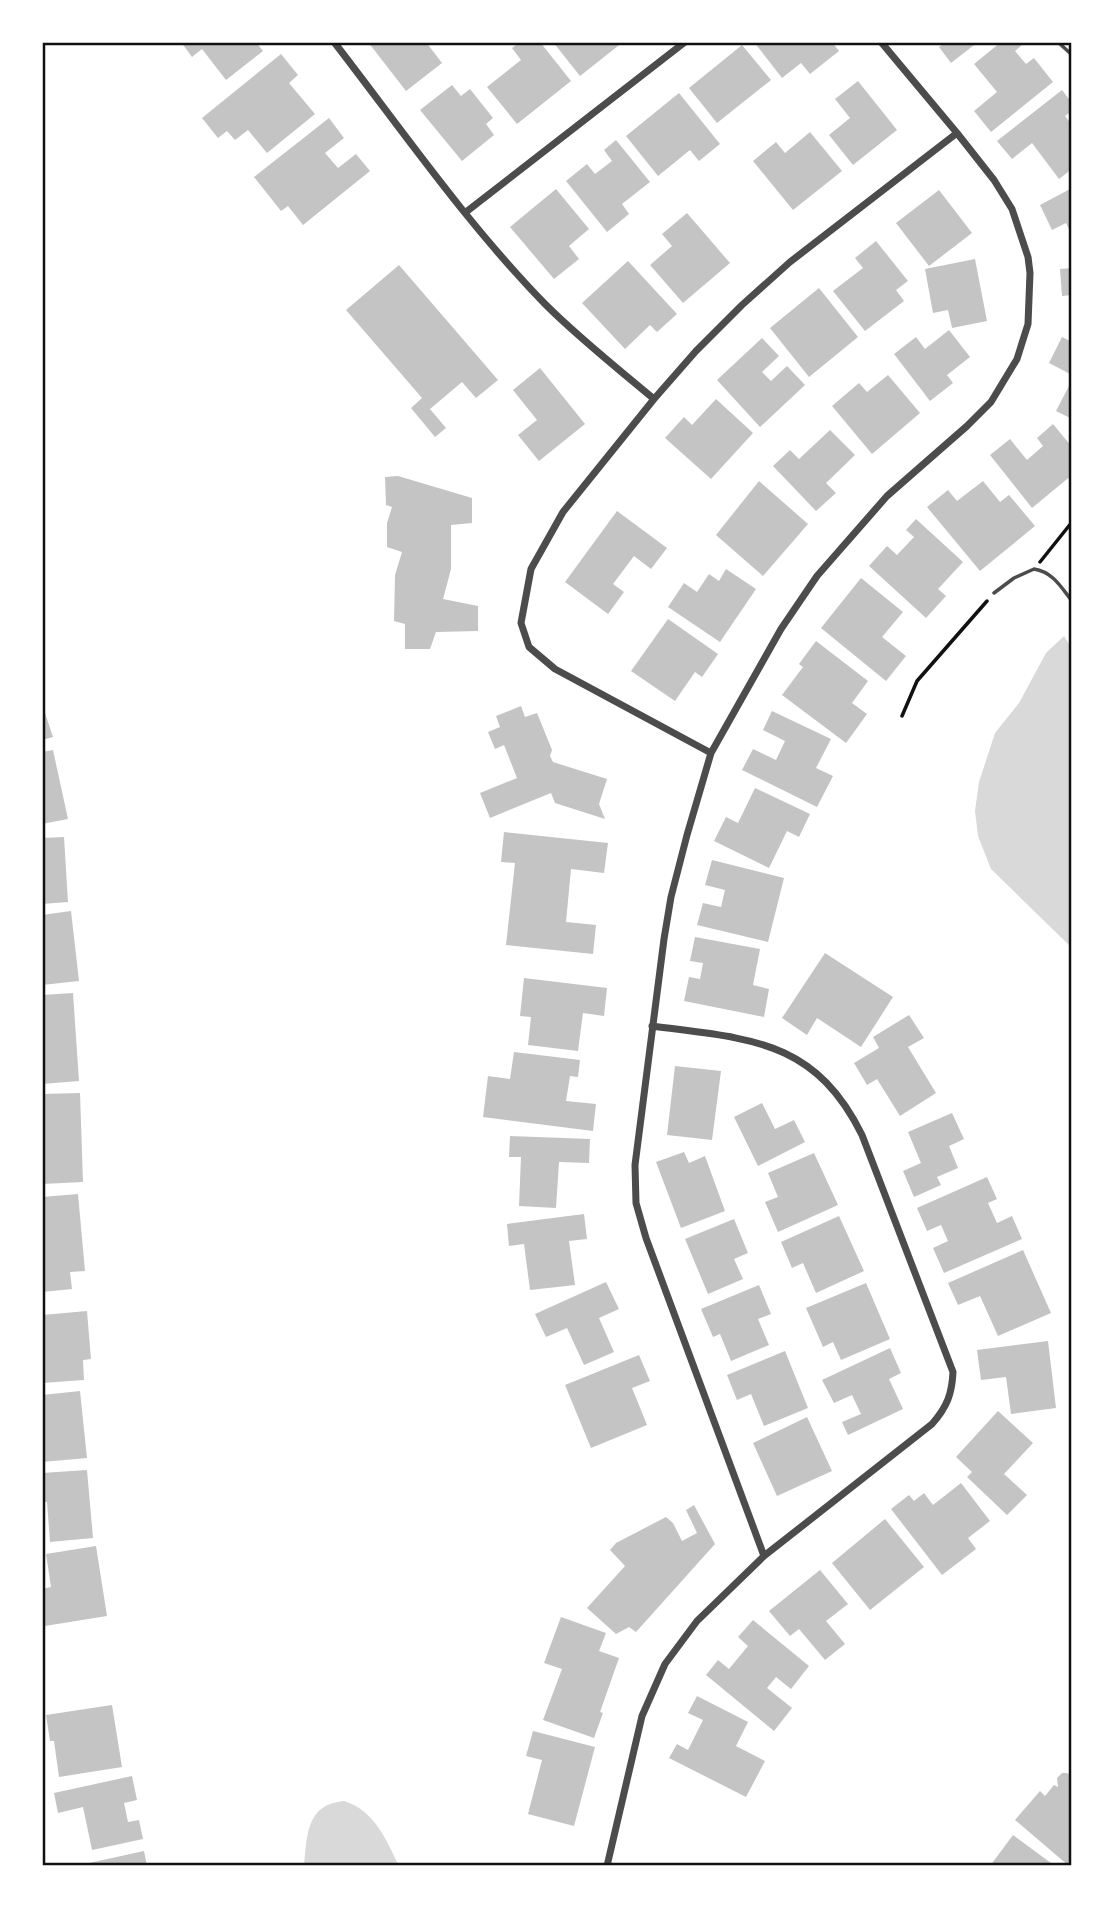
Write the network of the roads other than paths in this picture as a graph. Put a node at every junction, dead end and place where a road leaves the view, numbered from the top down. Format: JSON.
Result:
{"nodes":[{"id":1,"x":334,"y":42,"type":"edge"},
{"id":2,"x":685,"y":42,"type":"edge"},
{"id":3,"x":881,"y":42,"type":"edge"},
{"id":4,"x":1058,"y":42,"type":"edge"},
{"id":5,"x":1072,"y":55,"type":"edge"},
{"id":6,"x":957,"y":132,"type":"junction"},
{"id":7,"x":466,"y":212,"type":"junction"},
{"id":8,"x":654,"y":399,"type":"junction"},
{"id":9,"x":995,"y":593,"type":"road end"},
{"id":10,"x":1072,"y":601,"type":"edge"},
{"id":11,"x":711,"y":753,"type":"junction"},
{"id":12,"x":652,"y":1026,"type":"junction"},
{"id":13,"x":764,"y":1556,"type":"junction"},
{"id":14,"x":607,"y":1866,"type":"edge"}],
"edges":[{"from":1,"to":7,"type":"street"},
{"from":2,"to":7,"type":"street"},
{"from":3,"to":6,"type":"street"},
{"from":4,"to":5,"type":"lane"},
{"from":6,"to":8,"type":"street"},
{"from":6,"to":11,"type":"street"},
{"from":7,"to":8,"type":"street"},
{"from":8,"to":11,"type":"street"},
{"from":9,"to":10,"type":"lane"},
{"from":11,"to":12,"type":"street"},
{"from":12,"to":13,"type":"street"},
{"from":12,"to":13,"type":"street"},
{"from":13,"to":14,"type":"street"}]}
